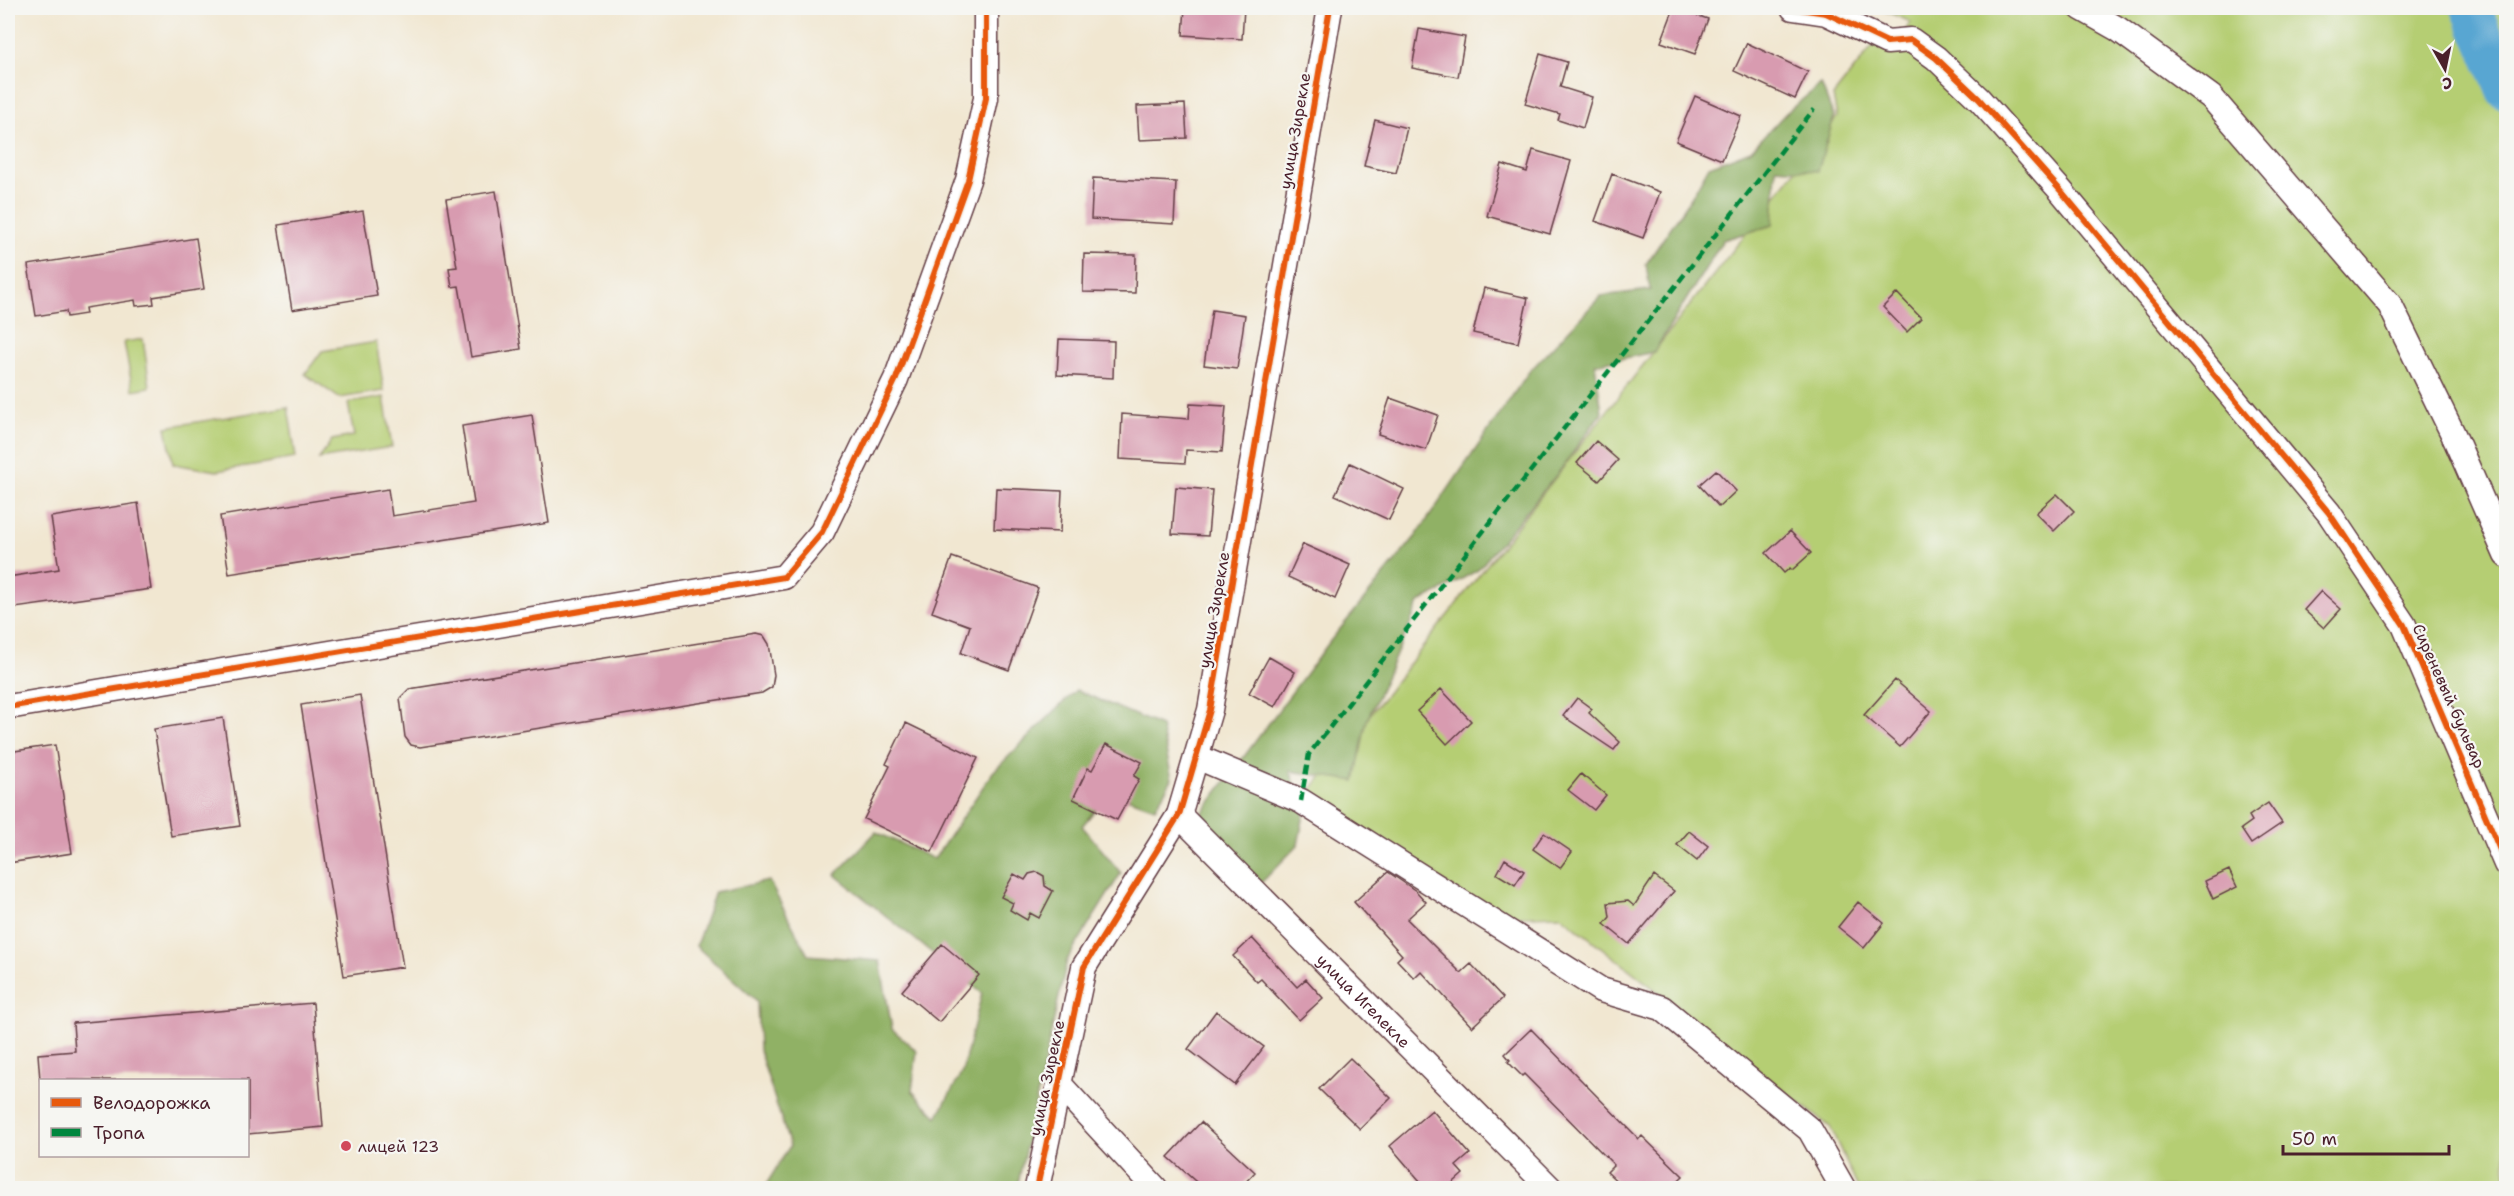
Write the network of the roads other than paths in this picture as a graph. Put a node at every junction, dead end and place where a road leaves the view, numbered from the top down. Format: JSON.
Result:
{"nodes":[{"id":1,"x":986,"y":8,"type":"edge"},
{"id":2,"x":1329,"y":8,"type":"edge"},
{"id":3,"x":1793,"y":8,"type":"edge"},
{"id":4,"x":2081,"y":8,"type":"edge"},
{"id":5,"x":1827,"y":10,"type":"edge"},
{"id":6,"x":2506,"y":555,"type":"edge"},
{"id":7,"x":8,"y":707,"type":"edge"},
{"id":8,"x":1197,"y":757,"type":"junction"},
{"id":9,"x":1179,"y":815,"type":"junction"},
{"id":10,"x":2506,"y":864,"type":"edge"},
{"id":11,"x":1060,"y":1085,"type":"junction"},
{"id":12,"x":1037,"y":1188,"type":"edge"},
{"id":13,"x":1155,"y":1188,"type":"edge"},
{"id":14,"x":1550,"y":1188,"type":"edge"},
{"id":15,"x":1843,"y":1188,"type":"edge"}],
"edges":[{"from":1,"to":7,"type":"street"},
{"from":2,"to":8,"type":"street","name":"улица Зирекле"},
{"from":3,"to":5,"type":"street","name":"Сиреневый бульвар"},
{"from":4,"to":6,"type":"street"},
{"from":5,"to":10,"type":"street","name":"Сиреневый бульвар"},
{"from":8,"to":9,"type":"street","name":"улица Зирекле"},
{"from":8,"to":15,"type":"street"},
{"from":9,"to":11,"type":"street","name":"улица Зирекле"},
{"from":9,"to":14,"type":"street","name":"улица Игелекле"},
{"from":11,"to":12,"type":"street","name":"улица Зирекле"},
{"from":11,"to":13,"type":"street"}]}
